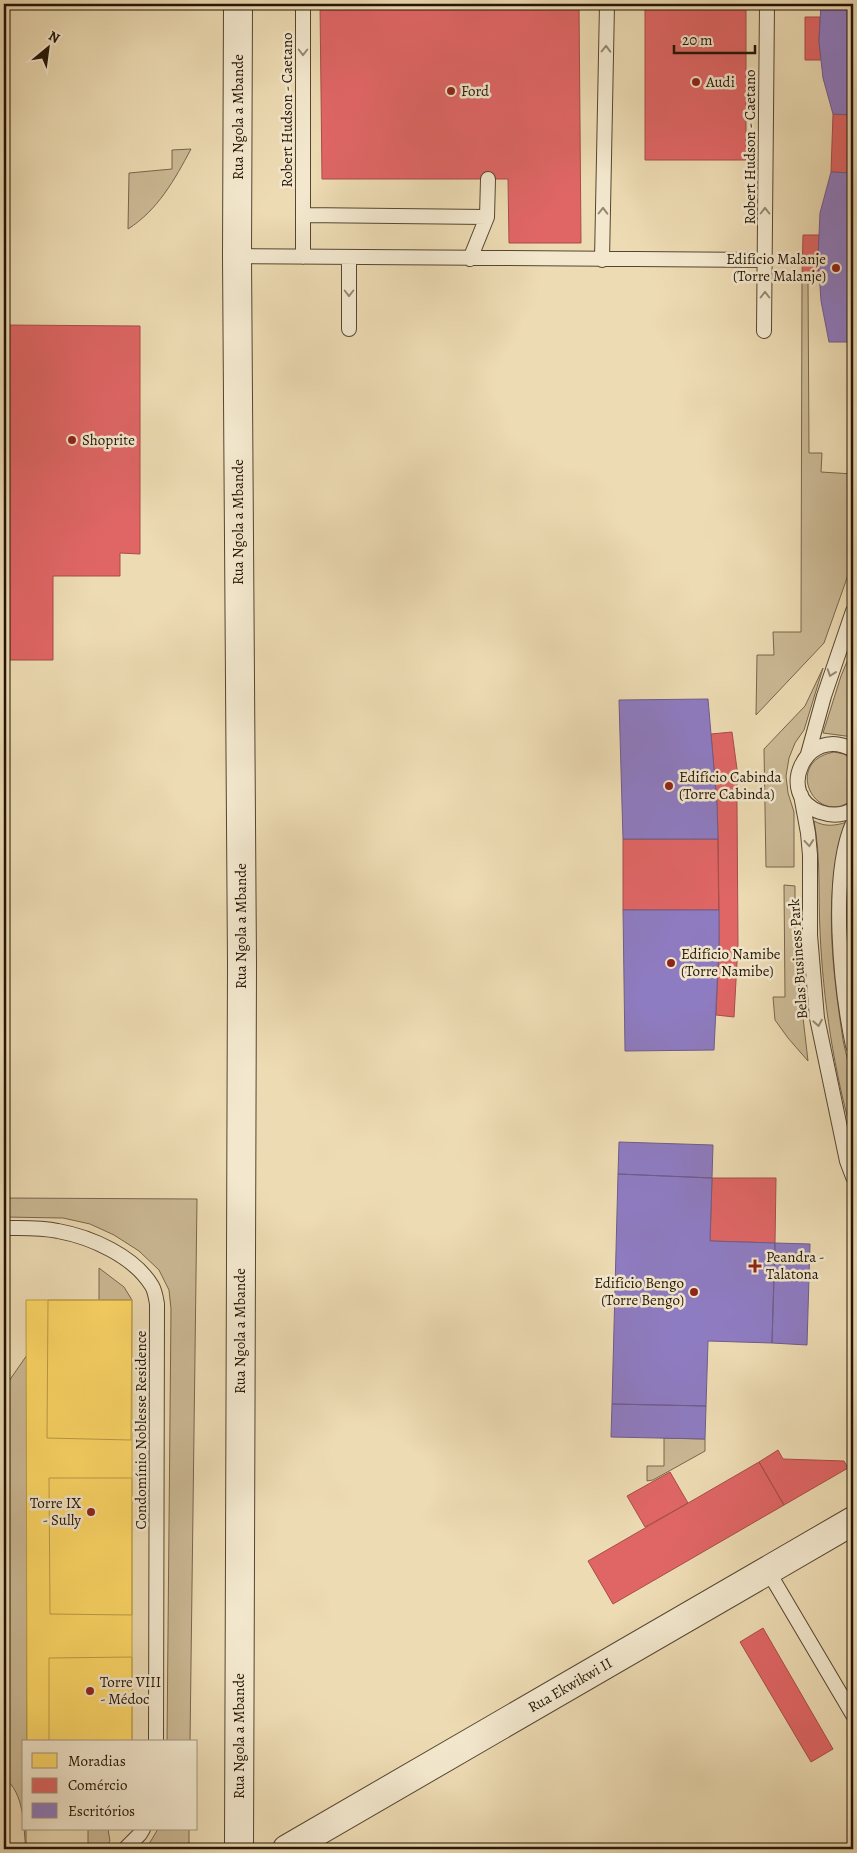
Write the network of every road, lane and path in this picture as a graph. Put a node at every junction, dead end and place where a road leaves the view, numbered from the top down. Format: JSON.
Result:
{"nodes":[{"id":1,"x":238,"y":4,"type":"edge"},
{"id":2,"x":303,"y":4,"type":"edge"},
{"id":3,"x":607,"y":4,"type":"edge"},
{"id":4,"x":767,"y":4,"type":"edge"},
{"id":5,"x":488,"y":179,"type":"dead end"},
{"id":6,"x":303,"y":215,"type":"junction"},
{"id":7,"x":487,"y":217,"type":"junction"},
{"id":8,"x":237,"y":256,"type":"junction"},
{"id":9,"x":303,"y":256,"type":"junction"},
{"id":10,"x":350,"y":257,"type":"junction"},
{"id":11,"x":470,"y":259,"type":"junction"},
{"id":12,"x":602,"y":260,"type":"junction"},
{"id":13,"x":765,"y":260,"type":"junction"},
{"id":14,"x":349,"y":329,"type":"dead end"},
{"id":15,"x":764,"y":330,"type":"dead end"},
{"id":16,"x":853,"y":611,"type":"edge"},
{"id":17,"x":853,"y":750,"type":"edge"},
{"id":18,"x":808,"y":754,"type":"junction"},
{"id":19,"x":801,"y":795,"type":"junction"},
{"id":20,"x":853,"y":809,"type":"edge"},
{"id":21,"x":853,"y":823,"type":"edge"},
{"id":22,"x":853,"y":1046,"type":"edge"},
{"id":23,"x":853,"y":1177,"type":"edge"},
{"id":24,"x":4,"y":1228,"type":"edge"},
{"id":25,"x":853,"y":1521,"type":"edge"},
{"id":26,"x":768,"y":1571,"type":"junction"},
{"id":27,"x":853,"y":1715,"type":"edge"},
{"id":28,"x":156,"y":1740,"type":"edge"},
{"id":29,"x":142,"y":1830,"type":"edge"},
{"id":30,"x":125,"y":1849,"type":"edge"},
{"id":31,"x":239,"y":1849,"type":"edge"},
{"id":32,"x":287,"y":1849,"type":"edge"}],
"edges":[{"from":1,"to":8,"type":"street","name":"Rua Ngola a Mbande"},
{"from":2,"to":6,"type":"lane","name":"Robert Hudson - Caetano","one_way":true},
{"from":12,"to":3,"type":"lane","one_way":true},
{"from":13,"to":4,"type":"lane","name":"Robert Hudson - Caetano","one_way":true},
{"from":5,"to":7,"type":"lane"},
{"from":6,"to":7,"type":"lane"},
{"from":6,"to":9,"type":"lane","name":"Robert Hudson - Caetano"},
{"from":7,"to":11,"type":"lane"},
{"from":8,"to":9,"type":"lane"},
{"from":8,"to":31,"type":"street","name":"Rua Ngola a Mbande"},
{"from":9,"to":10,"type":"lane"},
{"from":10,"to":11,"type":"lane"},
{"from":10,"to":14,"type":"lane","one_way":true},
{"from":11,"to":12,"type":"lane"},
{"from":12,"to":13,"type":"lane"},
{"from":15,"to":13,"type":"lane","name":"Robert Hudson - Caetano","one_way":true},
{"from":16,"to":18,"type":"lane","name":"Belas Business Park","one_way":true},
{"from":17,"to":18,"type":"lane"},
{"from":18,"to":19,"type":"lane","name":"Belas Business Park"},
{"from":19,"to":20,"type":"lane"},
{"from":19,"to":23,"type":"lane","name":"Belas Business Park","one_way":true},
{"from":21,"to":22,"type":"lane"},
{"from":24,"to":28,"type":"lane","name":"Condomínio Noblesse Residence"},
{"from":25,"to":26,"type":"street","name":"Rua Ekwikwi II"},
{"from":26,"to":27,"type":"lane"},
{"from":26,"to":32,"type":"street","name":"Rua Ekwikwi II"},
{"from":29,"to":30,"type":"lane"}]}
